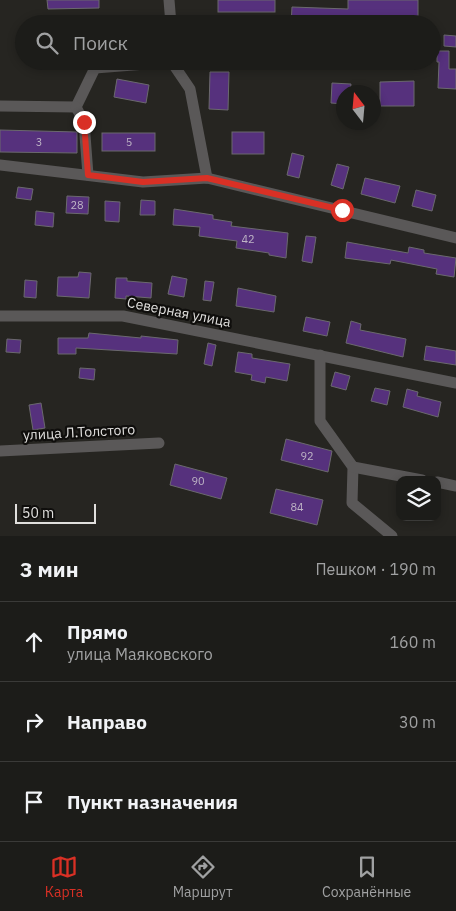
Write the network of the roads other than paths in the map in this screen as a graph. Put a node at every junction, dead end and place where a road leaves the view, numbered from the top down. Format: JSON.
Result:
{"nodes":[{"id":1,"x":169,"y":0,"type":"edge"},
{"id":2,"x":170,"y":15,"type":"edge"},
{"id":3,"x":94,"y":70,"type":"edge"},
{"id":4,"x":177,"y":70,"type":"edge"},
{"id":5,"x":0,"y":106,"type":"edge"},
{"id":6,"x":76,"y":107,"type":"junction"},
{"id":7,"x":0,"y":165,"type":"edge"},
{"id":8,"x":88,"y":175,"type":"junction"},
{"id":9,"x":207,"y":178,"type":"junction"},
{"id":10,"x":456,"y":238,"type":"edge"},
{"id":11,"x":0,"y":316,"type":"edge"},
{"id":12,"x":320,"y":355,"type":"junction"},
{"id":13,"x":456,"y":383,"type":"edge"},
{"id":14,"x":159,"y":443,"type":"dead end"},
{"id":15,"x":0,"y":451,"type":"edge"},
{"id":16,"x":353,"y":467,"type":"junction"},
{"id":17,"x":401,"y":476,"type":"edge"},
{"id":18,"x":441,"y":483,"type":"edge"},
{"id":19,"x":456,"y":486,"type":"edge"},
{"id":20,"x":392,"y":536,"type":"edge"}],
"edges":[{"from":1,"to":2,"type":"street"},
{"from":3,"to":6,"type":"street"},
{"from":4,"to":9,"type":"street"},
{"from":5,"to":6,"type":"street"},
{"from":6,"to":8,"type":"street"},
{"from":7,"to":8,"type":"street"},
{"from":8,"to":9,"type":"street"},
{"from":9,"to":10,"type":"street"},
{"from":11,"to":12,"type":"street","name":"Северная улица"},
{"from":12,"to":13,"type":"street","name":"Северная улица"},
{"from":12,"to":16,"type":"street"},
{"from":14,"to":15,"type":"street","name":"улица Л.Толстого"},
{"from":16,"to":17,"type":"street"},
{"from":16,"to":20,"type":"street"},
{"from":18,"to":19,"type":"street"}]}
